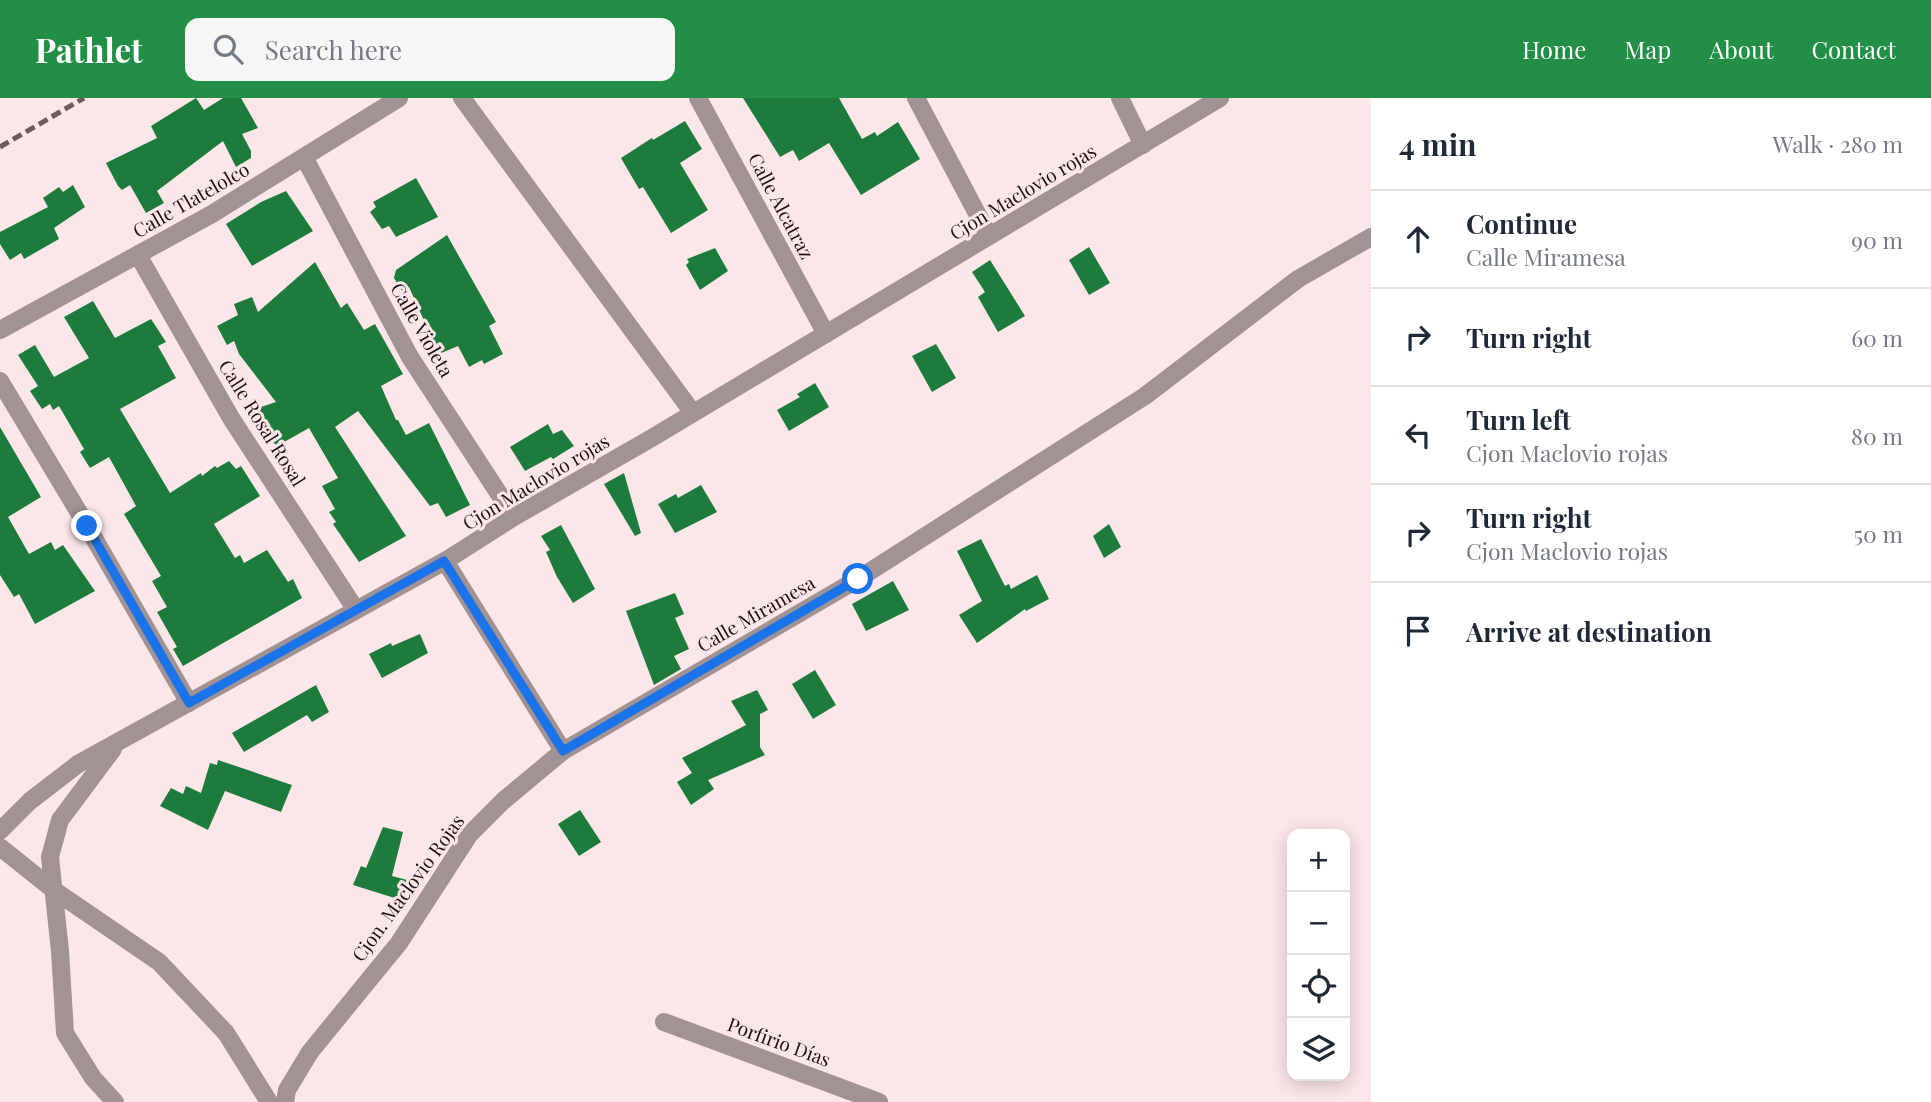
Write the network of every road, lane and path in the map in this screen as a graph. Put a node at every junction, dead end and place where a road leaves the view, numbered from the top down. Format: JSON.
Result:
{"nodes":[{"id":1,"x":399,"y":98,"type":"edge"},
{"id":2,"x":462,"y":98,"type":"edge"},
{"id":3,"x":698,"y":98,"type":"edge"},
{"id":4,"x":915,"y":98,"type":"edge"},
{"id":5,"x":1120,"y":98,"type":"edge"},
{"id":6,"x":1220,"y":98,"type":"edge"},
{"id":7,"x":1143,"y":145,"type":"junction"},
{"id":8,"x":304,"y":157,"type":"junction"},
{"id":9,"x":989,"y":236,"type":"junction"},
{"id":10,"x":1371,"y":237,"type":"edge"},
{"id":11,"x":138,"y":255,"type":"junction"},
{"id":12,"x":0,"y":330,"type":"edge"},
{"id":13,"x":826,"y":334,"type":"junction"},
{"id":14,"x":0,"y":381,"type":"edge"},
{"id":15,"x":693,"y":413,"type":"junction"},
{"id":16,"x":514,"y":517,"type":"junction"},
{"id":17,"x":444,"y":561,"type":"junction"},
{"id":18,"x":356,"y":610,"type":"junction"},
{"id":19,"x":189,"y":703,"type":"junction"},
{"id":20,"x":119,"y":742,"type":"junction"},
{"id":21,"x":563,"y":751,"type":"junction"},
{"id":22,"x":0,"y":831,"type":"edge"},
{"id":23,"x":0,"y":847,"type":"edge"},
{"id":24,"x":55,"y":891,"type":"junction"},
{"id":25,"x":664,"y":1022,"type":"dead end"},
{"id":26,"x":115,"y":1102,"type":"edge"},
{"id":27,"x":269,"y":1102,"type":"edge"},
{"id":28,"x":285,"y":1102,"type":"edge"},
{"id":29,"x":879,"y":1102,"type":"edge"}],
"edges":[{"from":1,"to":8,"type":"street","name":"Calle Tlatelolco"},
{"from":2,"to":15,"type":"street"},
{"from":3,"to":13,"type":"street","name":"Calle Alcatraz"},
{"from":4,"to":9,"type":"street"},
{"from":5,"to":7,"type":"street"},
{"from":6,"to":7,"type":"street","name":"Cjon Maclovio rojas"},
{"from":7,"to":9,"type":"street","name":"Cjon Maclovio rojas"},
{"from":8,"to":11,"type":"street","name":"Calle Tlatelolco"},
{"from":8,"to":16,"type":"street","name":"Calle Violeta"},
{"from":9,"to":13,"type":"street","name":"Cjon Maclovio rojas"},
{"from":10,"to":21,"type":"street","name":"Calle Miramesa"},
{"from":11,"to":12,"type":"street","name":"Calle Tlatelolco"},
{"from":11,"to":18,"type":"street","name":"Calle Rosal Rosal"},
{"from":13,"to":15,"type":"street","name":"Cjon Maclovio rojas"},
{"from":14,"to":19,"type":"street"},
{"from":15,"to":16,"type":"street","name":"Cjon Maclovio rojas"},
{"from":16,"to":17,"type":"street","name":"Cjon Maclovio rojas"},
{"from":17,"to":18,"type":"street","name":"Cjon Maclovio rojas"},
{"from":17,"to":21,"type":"street"},
{"from":18,"to":19,"type":"street","name":"Cjon Maclovio rojas"},
{"from":19,"to":20,"type":"street","name":"Cjon Maclovio rojas"},
{"from":20,"to":22,"type":"street","name":"Cjon Maclovio rojas"},
{"from":20,"to":24,"type":"street"},
{"from":21,"to":28,"type":"street","name":"Cjon. Maclovio Rojas"},
{"from":23,"to":24,"type":"street"},
{"from":24,"to":26,"type":"street"},
{"from":24,"to":27,"type":"street"},
{"from":25,"to":29,"type":"street","name":"Porfirio Días"}]}
